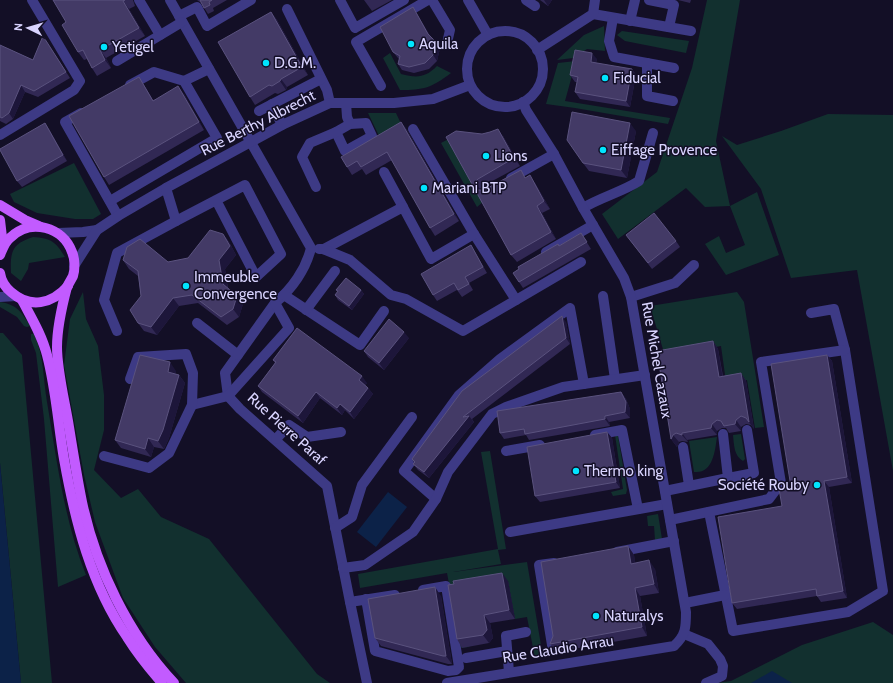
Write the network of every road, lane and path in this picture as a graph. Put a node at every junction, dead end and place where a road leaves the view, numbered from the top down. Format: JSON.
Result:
{"nodes":[{"id":1,"x":32,"y":0,"type":"edge"},
{"id":2,"x":140,"y":0,"type":"edge"},
{"id":3,"x":170,"y":0,"type":"edge"},
{"id":4,"x":251,"y":0,"type":"edge"},
{"id":5,"x":340,"y":0,"type":"edge"},
{"id":6,"x":404,"y":0,"type":"edge"},
{"id":7,"x":428,"y":0,"type":"edge"},
{"id":8,"x":432,"y":0,"type":"edge"},
{"id":9,"x":468,"y":0,"type":"edge"},
{"id":10,"x":526,"y":0,"type":"edge"},
{"id":11,"x":595,"y":0,"type":"edge"},
{"id":12,"x":635,"y":0,"type":"edge"},
{"id":13,"x":649,"y":0,"type":"edge"},
{"id":14,"x":195,"y":4,"type":"edge"},
{"id":15,"x":536,"y":6,"type":"dead end"},
{"id":16,"x":287,"y":9,"type":"dead end"},
{"id":17,"x":593,"y":14,"type":"junction"},
{"id":18,"x":613,"y":18,"type":"junction"},
{"id":19,"x":181,"y":19,"type":"junction"},
{"id":20,"x":630,"y":21,"type":"junction"},
{"id":21,"x":669,"y":28,"type":"junction"},
{"id":22,"x":691,"y":32,"type":"dead end"},
{"id":23,"x":160,"y":35,"type":"junction"},
{"id":24,"x":488,"y":35,"type":"junction"},
{"id":25,"x":447,"y":43,"type":"dead end"},
{"id":26,"x":537,"y":50,"type":"junction"},
{"id":27,"x":117,"y":61,"type":"dead end"},
{"id":28,"x":647,"y":63,"type":"junction"},
{"id":29,"x":209,"y":68,"type":"junction"},
{"id":30,"x":674,"y":68,"type":"dead end"},
{"id":31,"x":321,"y":79,"type":"junction"},
{"id":32,"x":184,"y":81,"type":"junction"},
{"id":33,"x":470,"y":85,"type":"junction"},
{"id":34,"x":381,"y":86,"type":"dead end"},
{"id":35,"x":120,"y":91,"type":"edge"},
{"id":36,"x":673,"y":101,"type":"dead end"},
{"id":37,"x":523,"y":102,"type":"junction"},
{"id":38,"x":330,"y":103,"type":"junction"},
{"id":39,"x":346,"y":103,"type":"junction"},
{"id":40,"x":272,"y":104,"type":"junction"},
{"id":41,"x":92,"y":107,"type":"edge"},
{"id":42,"x":259,"y":111,"type":"dead end"},
{"id":43,"x":350,"y":124,"type":"junction"},
{"id":44,"x":282,"y":125,"type":"junction"},
{"id":45,"x":413,"y":129,"type":"dead end"},
{"id":46,"x":336,"y":132,"type":"junction"},
{"id":47,"x":653,"y":133,"type":"dead end"},
{"id":48,"x":0,"y":135,"type":"edge"},
{"id":49,"x":251,"y":142,"type":"junction"},
{"id":50,"x":554,"y":154,"type":"junction"},
{"id":51,"x":384,"y":172,"type":"dead end"},
{"id":52,"x":500,"y":184,"type":"edge"},
{"id":53,"x":166,"y":188,"type":"junction"},
{"id":54,"x":316,"y":188,"type":"dead end"},
{"id":55,"x":216,"y":200,"type":"junction"},
{"id":56,"x":110,"y":201,"type":"junction"},
{"id":57,"x":0,"y":205,"type":"edge"},
{"id":58,"x":403,"y":207,"type":"junction"},
{"id":59,"x":583,"y":208,"type":"junction"},
{"id":60,"x":118,"y":216,"type":"junction"},
{"id":61,"x":0,"y":220,"type":"edge"},
{"id":62,"x":176,"y":221,"type":"junction"},
{"id":63,"x":593,"y":225,"type":"junction"},
{"id":64,"x":41,"y":227,"type":"junction"},
{"id":65,"x":97,"y":230,"type":"junction"},
{"id":66,"x":58,"y":233,"type":"junction"},
{"id":67,"x":474,"y":234,"type":"junction"},
{"id":68,"x":311,"y":248,"type":"junction"},
{"id":69,"x":323,"y":249,"type":"junction"},
{"id":70,"x":2,"y":250,"type":"edge"},
{"id":71,"x":539,"y":256,"type":"edge"},
{"id":72,"x":581,"y":262,"type":"dead end"},
{"id":73,"x":694,"y":265,"type":"dead end"},
{"id":74,"x":74,"y":266,"type":"junction"},
{"id":75,"x":335,"y":272,"type":"dead end"},
{"id":76,"x":0,"y":273,"type":"edge"},
{"id":77,"x":68,"y":286,"type":"junction"},
{"id":78,"x":284,"y":296,"type":"junction"},
{"id":79,"x":603,"y":296,"type":"dead end"},
{"id":80,"x":0,"y":297,"type":"edge"},
{"id":81,"x":631,"y":297,"type":"junction"},
{"id":82,"x":19,"y":298,"type":"junction"},
{"id":83,"x":516,"y":300,"type":"junction"},
{"id":84,"x":275,"y":303,"type":"junction"},
{"id":85,"x":306,"y":310,"type":"junction"},
{"id":86,"x":384,"y":311,"type":"dead end"},
{"id":87,"x":811,"y":313,"type":"dead end"},
{"id":88,"x":197,"y":323,"type":"dead end"},
{"id":89,"x":117,"y":331,"type":"dead end"},
{"id":90,"x":845,"y":350,"type":"junction"},
{"id":91,"x":238,"y":355,"type":"junction"},
{"id":92,"x":645,"y":375,"type":"junction"},
{"id":93,"x":130,"y":379,"type":"dead end"},
{"id":94,"x":615,"y":379,"type":"junction"},
{"id":95,"x":584,"y":384,"type":"junction"},
{"id":96,"x":228,"y":396,"type":"junction"},
{"id":97,"x":192,"y":405,"type":"junction"},
{"id":98,"x":412,"y":417,"type":"dead end"},
{"id":99,"x":747,"y":430,"type":"edge"},
{"id":100,"x":341,"y":432,"type":"dead end"},
{"id":101,"x":723,"y":434,"type":"edge"},
{"id":102,"x":583,"y":437,"type":"edge"},
{"id":103,"x":276,"y":440,"type":"junction"},
{"id":104,"x":552,"y":443,"type":"edge"},
{"id":105,"x":683,"y":447,"type":"edge"},
{"id":106,"x":506,"y":451,"type":"dead end"},
{"id":107,"x":104,"y":456,"type":"dead end"},
{"id":108,"x":728,"y":478,"type":"junction"},
{"id":109,"x":689,"y":485,"type":"junction"},
{"id":110,"x":665,"y":491,"type":"junction"},
{"id":111,"x":436,"y":499,"type":"junction"},
{"id":112,"x":668,"y":504,"type":"junction"},
{"id":113,"x":638,"y":509,"type":"junction"},
{"id":114,"x":709,"y":512,"type":"junction"},
{"id":115,"x":670,"y":520,"type":"junction"},
{"id":116,"x":335,"y":528,"type":"junction"},
{"id":117,"x":510,"y":532,"type":"dead end"},
{"id":118,"x":674,"y":541,"type":"junction"},
{"id":119,"x":606,"y":553,"type":"edge"},
{"id":120,"x":562,"y":561,"type":"edge"},
{"id":121,"x":343,"y":568,"type":"junction"},
{"id":122,"x":725,"y":595,"type":"junction"},
{"id":123,"x":366,"y":599,"type":"junction"},
{"id":124,"x":350,"y":602,"type":"junction"},
{"id":125,"x":685,"y":603,"type":"junction"},
{"id":126,"x":526,"y":632,"type":"dead end"},
{"id":127,"x":684,"y":634,"type":"junction"},
{"id":128,"x":552,"y":645,"type":"edge"},
{"id":129,"x":507,"y":651,"type":"junction"},
{"id":130,"x":466,"y":658,"type":"dead end"},
{"id":131,"x":509,"y":672,"type":"junction"},
{"id":132,"x":367,"y":682,"type":"edge"},
{"id":133,"x":162,"y":683,"type":"edge"},
{"id":134,"x":174,"y":683,"type":"edge"},
{"id":135,"x":447,"y":683,"type":"edge"},
{"id":136,"x":706,"y":683,"type":"edge"}],
"edges":[{"from":1,"to":48,"type":"street"},
{"from":2,"to":23,"type":"street"},
{"from":3,"to":19,"type":"street"},
{"from":4,"to":14,"type":"street"},
{"from":5,"to":6,"type":"street"},
{"from":7,"to":34,"type":"street"},
{"from":8,"to":25,"type":"street"},
{"from":9,"to":24,"type":"street"},
{"from":10,"to":15,"type":"street"},
{"from":11,"to":17,"type":"street"},
{"from":12,"to":20,"type":"street"},
{"from":13,"to":21,"type":"street"},
{"from":14,"to":19,"type":"street"},
{"from":16,"to":31,"type":"street"},
{"from":17,"to":18,"type":"street"},
{"from":17,"to":26,"type":"street"},
{"from":18,"to":20,"type":"street"},
{"from":18,"to":28,"type":"street"},
{"from":19,"to":23,"type":"street"},
{"from":19,"to":29,"type":"street"},
{"from":20,"to":21,"type":"street"},
{"from":21,"to":22,"type":"street"},
{"from":23,"to":27,"type":"street"},
{"from":24,"to":26,"type":"street"},
{"from":24,"to":33,"type":"street"},
{"from":26,"to":37,"type":"street"},
{"from":28,"to":30,"type":"street"},
{"from":28,"to":36,"type":"street"},
{"from":29,"to":32,"type":"street"},
{"from":29,"to":49,"type":"street"},
{"from":31,"to":38,"type":"street"},
{"from":31,"to":40,"type":"street"},
{"from":32,"to":35,"type":"street"},
{"from":32,"to":56,"type":"street"},
{"from":33,"to":37,"type":"street"},
{"from":33,"to":39,"type":"street","name":"Rue Berthy Albrecht"},
{"from":37,"to":50,"type":"street","name":"Rue Michel Cazaux"},
{"from":38,"to":39,"type":"street","name":"Rue Berthy Albrecht"},
{"from":38,"to":44,"type":"street","name":"Rue Berthy Albrecht"},
{"from":39,"to":43,"type":"street"},
{"from":40,"to":42,"type":"street"},
{"from":40,"to":44,"type":"street"},
{"from":41,"to":56,"type":"street"},
{"from":43,"to":46,"type":"street"},
{"from":43,"to":46,"type":"street"},
{"from":44,"to":49,"type":"street","name":"Rue Berthy Albrecht"},
{"from":45,"to":67,"type":"street"},
{"from":46,"to":54,"type":"street"},
{"from":47,"to":59,"type":"street"},
{"from":49,"to":53,"type":"street","name":"Rue Berthy Albrecht"},
{"from":49,"to":68,"type":"street"},
{"from":50,"to":52,"type":"street"},
{"from":50,"to":59,"type":"street","name":"Rue Michel Cazaux"},
{"from":51,"to":58,"type":"street"},
{"from":53,"to":60,"type":"street","name":"Rue Berthy Albrecht"},
{"from":53,"to":62,"type":"street"},
{"from":55,"to":55,"type":"street"},
{"from":55,"to":62,"type":"street"},
{"from":56,"to":60,"type":"street"},
{"from":57,"to":64,"type":"main road"},
{"from":58,"to":67,"type":"street"},
{"from":58,"to":69,"type":"street"},
{"from":59,"to":63,"type":"street","name":"Rue Michel Cazaux"},
{"from":60,"to":65,"type":"street","name":"Rue Berthy Albrecht"},
{"from":61,"to":70,"type":"main road"},
{"from":62,"to":89,"type":"street"},
{"from":63,"to":71,"type":"street"},
{"from":63,"to":81,"type":"street","name":"Rue Michel Cazaux"},
{"from":64,"to":66,"type":"main road"},
{"from":64,"to":70,"type":"main road"},
{"from":65,"to":66,"type":"street","name":"Rue Berthy Albrecht"},
{"from":65,"to":74,"type":"street","name":"Rue Berthy Albrecht"},
{"from":66,"to":74,"type":"main road"},
{"from":67,"to":83,"type":"street"},
{"from":68,"to":69,"type":"street"},
{"from":68,"to":78,"type":"street","name":"Rue Pierre Paraf"},
{"from":69,"to":83,"type":"street"},
{"from":72,"to":83,"type":"street"},
{"from":73,"to":81,"type":"street"},
{"from":74,"to":77,"type":"main road"},
{"from":75,"to":85,"type":"street"},
{"from":76,"to":82,"type":"main road"},
{"from":77,"to":82,"type":"main road"},
{"from":77,"to":134,"type":"main road"},
{"from":78,"to":84,"type":"street","name":"Rue Pierre Paraf"},
{"from":78,"to":85,"type":"street"},
{"from":79,"to":94,"type":"street"},
{"from":80,"to":82,"type":"street"},
{"from":81,"to":92,"type":"street","name":"Rue Michel Cazaux"},
{"from":82,"to":133,"type":"main road"},
{"from":84,"to":91,"type":"street","name":"Rue Pierre Paraf"},
{"from":84,"to":96,"type":"street"},
{"from":85,"to":86,"type":"street"},
{"from":87,"to":90,"type":"street"},
{"from":88,"to":91,"type":"street"},
{"from":90,"to":114,"type":"street"},
{"from":90,"to":122,"type":"street"},
{"from":91,"to":96,"type":"street","name":"Rue Pierre Paraf"},
{"from":92,"to":94,"type":"street"},
{"from":92,"to":110,"type":"street","name":"Rue Michel Cazaux"},
{"from":93,"to":97,"type":"street"},
{"from":94,"to":95,"type":"street"},
{"from":95,"to":111,"type":"street"},
{"from":95,"to":111,"type":"street"},
{"from":96,"to":97,"type":"street"},
{"from":96,"to":103,"type":"street","name":"Rue Pierre Paraf"},
{"from":97,"to":107,"type":"street"},
{"from":98,"to":116,"type":"street"},
{"from":99,"to":108,"type":"street"},
{"from":100,"to":103,"type":"street"},
{"from":101,"to":108,"type":"street"},
{"from":102,"to":113,"type":"street"},
{"from":103,"to":116,"type":"street","name":"Rue Pierre Paraf"},
{"from":104,"to":106,"type":"street"},
{"from":105,"to":109,"type":"street"},
{"from":108,"to":109,"type":"street"},
{"from":109,"to":110,"type":"street"},
{"from":110,"to":112,"type":"street","name":"Rue Michel Cazaux"},
{"from":111,"to":121,"type":"street"},
{"from":112,"to":113,"type":"street"},
{"from":112,"to":115,"type":"street","name":"Rue Michel Cazaux"},
{"from":113,"to":117,"type":"street"},
{"from":114,"to":115,"type":"street"},
{"from":114,"to":122,"type":"street"},
{"from":115,"to":118,"type":"street","name":"Rue Michel Cazaux"},
{"from":116,"to":121,"type":"street","name":"Rue Pierre Paraf"},
{"from":118,"to":119,"type":"street"},
{"from":118,"to":125,"type":"street","name":"Rue Michel Cazaux"},
{"from":120,"to":128,"type":"street"},
{"from":121,"to":124,"type":"street","name":"Rue Pierre Paraf"},
{"from":122,"to":125,"type":"street"},
{"from":123,"to":123,"type":"street"},
{"from":123,"to":124,"type":"street"},
{"from":124,"to":132,"type":"street","name":"Rue Pierre Paraf"},
{"from":125,"to":127,"type":"street","name":"Rue Michel Cazaux"},
{"from":126,"to":129,"type":"street"},
{"from":127,"to":131,"type":"street","name":"Rue Claudio Arrau"},
{"from":127,"to":136,"type":"street"},
{"from":129,"to":130,"type":"street"},
{"from":129,"to":131,"type":"street"},
{"from":131,"to":135,"type":"street","name":"Rue Claudio Arrau"}]}
